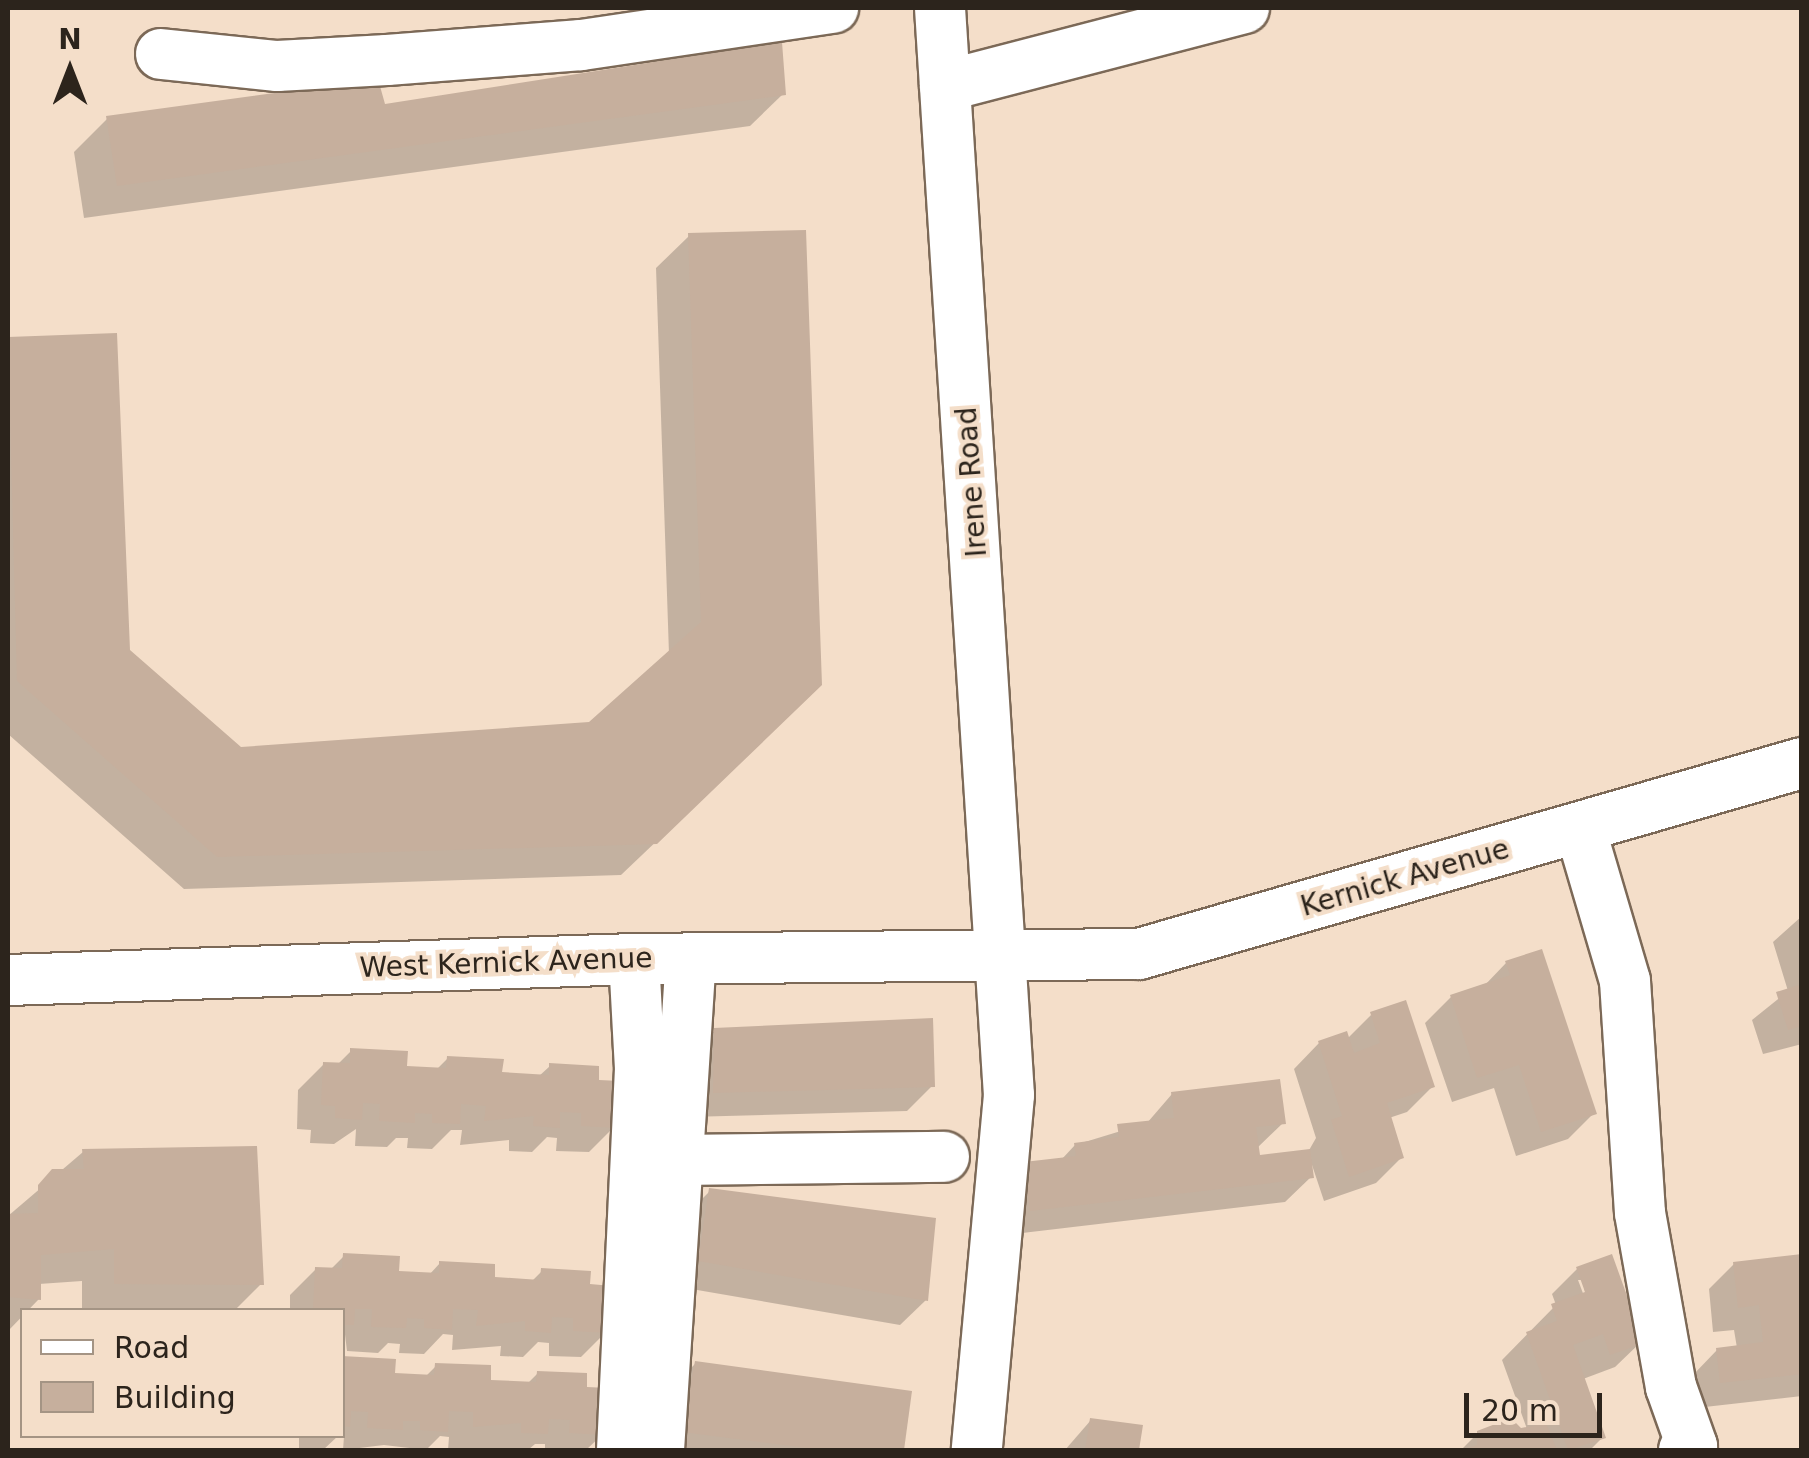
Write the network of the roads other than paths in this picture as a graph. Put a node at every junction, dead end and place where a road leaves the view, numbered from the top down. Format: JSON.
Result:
{"nodes":[{"id":1,"x":832,"y":8,"type":"edge"},
{"id":2,"x":940,"y":8,"type":"edge"},
{"id":3,"x":1244,"y":8,"type":"edge"},
{"id":4,"x":161,"y":54,"type":"dead end"},
{"id":5,"x":945,"y":86,"type":"junction"},
{"id":6,"x":1802,"y":763,"type":"edge"},
{"id":7,"x":1580,"y":828,"type":"junction"},
{"id":8,"x":1004,"y":956,"type":"junction"},
{"id":9,"x":692,"y":958,"type":"junction"},
{"id":10,"x":634,"y":959,"type":"junction"},
{"id":11,"x":8,"y":980,"type":"edge"},
{"id":12,"x":662,"y":1077,"type":"junction"},
{"id":13,"x":944,"y":1157,"type":"dead end"},
{"id":14,"x":681,"y":1160,"type":"junction"},
{"id":15,"x":622,"y":1450,"type":"edge"},
{"id":16,"x":659,"y":1450,"type":"edge"},
{"id":17,"x":977,"y":1450,"type":"edge"},
{"id":18,"x":1684,"y":1450,"type":"edge"}],
"edges":[{"from":1,"to":4,"type":"street"},
{"from":2,"to":5,"type":"street","name":"Irene Road"},
{"from":3,"to":5,"type":"street"},
{"from":5,"to":8,"type":"street","name":"Irene Road"},
{"from":6,"to":7,"type":"street","name":"Kernick Avenue"},
{"from":7,"to":8,"type":"street","name":"Kernick Avenue"},
{"from":7,"to":18,"type":"street"},
{"from":8,"to":9,"type":"street","name":"West Kernick Avenue"},
{"from":8,"to":17,"type":"street","name":"Irene Road"},
{"from":9,"to":10,"type":"street","name":"West Kernick Avenue"},
{"from":9,"to":12,"type":"street"},
{"from":10,"to":11,"type":"street","name":"West Kernick Avenue"},
{"from":10,"to":12,"type":"street"},
{"from":12,"to":14,"type":"street"},
{"from":12,"to":15,"type":"street"},
{"from":13,"to":14,"type":"street"},
{"from":14,"to":16,"type":"street"}]}
